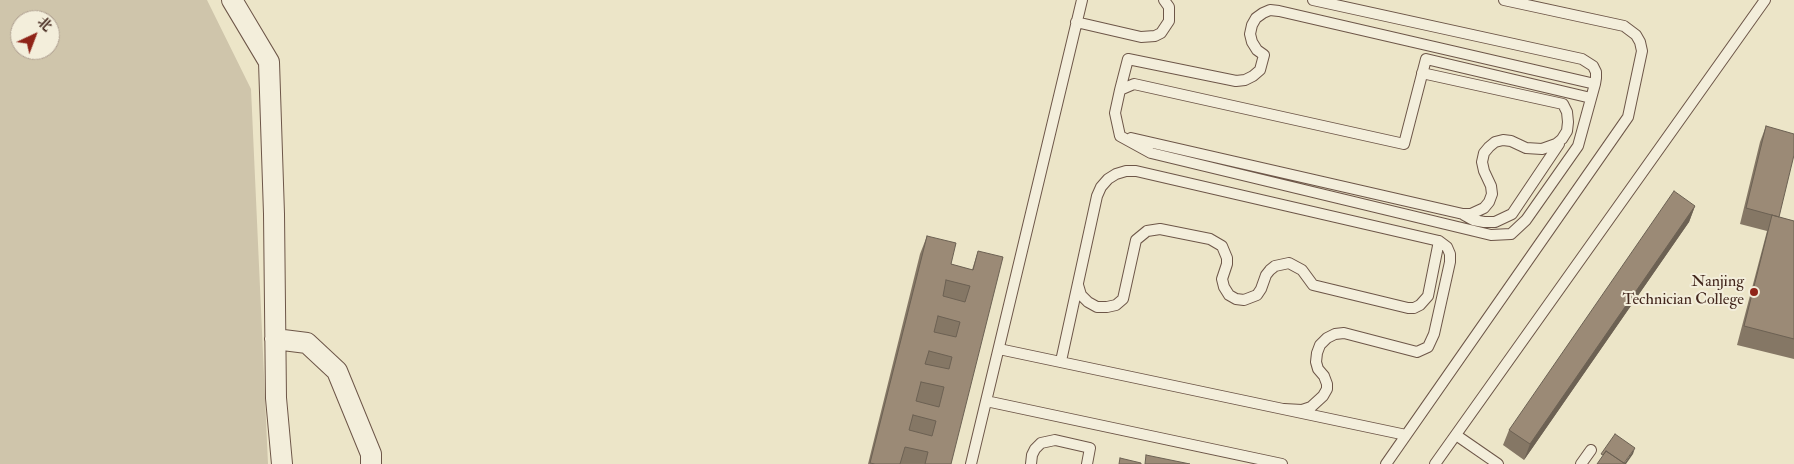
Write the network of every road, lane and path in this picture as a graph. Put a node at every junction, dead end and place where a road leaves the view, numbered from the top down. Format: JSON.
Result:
{"nodes":[{"id":1,"x":232,"y":0,"type":"edge"},
{"id":2,"x":1082,"y":0,"type":"edge"},
{"id":3,"x":1164,"y":0,"type":"edge"},
{"id":4,"x":1313,"y":0,"type":"edge"},
{"id":5,"x":1504,"y":0,"type":"edge"},
{"id":6,"x":1765,"y":0,"type":"edge"},
{"id":7,"x":1076,"y":22,"type":"junction"},
{"id":8,"x":1422,"y":73,"type":"junction"},
{"id":9,"x":1595,"y":84,"type":"junction"},
{"id":10,"x":1120,"y":90,"type":"junction"},
{"id":11,"x":1591,"y":98,"type":"junction"},
{"id":12,"x":1120,"y":136,"type":"junction"},
{"id":13,"x":1562,"y":139,"type":"junction"},
{"id":14,"x":1463,"y":214,"type":"junction"},
{"id":15,"x":1439,"y":241,"type":"junction"},
{"id":16,"x":1082,"y":265,"type":"junction"},
{"id":17,"x":275,"y":340,"type":"junction"},
{"id":18,"x":999,"y":349,"type":"junction"},
{"id":19,"x":1061,"y":361,"type":"junction"},
{"id":20,"x":986,"y":401,"type":"junction"},
{"id":21,"x":1284,"y":409,"type":"junction"},
{"id":22,"x":1406,"y":435,"type":"junction"},
{"id":23,"x":1456,"y":435,"type":"junction"},
{"id":24,"x":1591,"y":450,"type":"dead end"},
{"id":25,"x":282,"y":464,"type":"edge"},
{"id":26,"x":371,"y":464,"type":"edge"},
{"id":27,"x":971,"y":464,"type":"edge"},
{"id":28,"x":1031,"y":464,"type":"edge"},
{"id":29,"x":1087,"y":464,"type":"edge"},
{"id":30,"x":1282,"y":464,"type":"edge"},
{"id":31,"x":1386,"y":464,"type":"edge"},
{"id":32,"x":1435,"y":464,"type":"edge"},
{"id":33,"x":1498,"y":464,"type":"edge"},
{"id":34,"x":1581,"y":464,"type":"edge"}],
"edges":[{"from":1,"to":17,"type":"street"},
{"from":2,"to":7,"type":"lane"},
{"from":3,"to":7,"type":"lane"},
{"from":4,"to":9,"type":"lane"},
{"from":5,"to":22,"type":"lane"},
{"from":6,"to":23,"type":"lane"},
{"from":7,"to":18,"type":"lane"},
{"from":8,"to":10,"type":"lane"},
{"from":8,"to":11,"type":"lane"},
{"from":8,"to":13,"type":"lane"},
{"from":9,"to":10,"type":"lane"},
{"from":9,"to":11,"type":"lane"},
{"from":10,"to":12,"type":"lane"},
{"from":11,"to":12,"type":"lane"},
{"from":12,"to":14,"type":"lane"},
{"from":13,"to":14,"type":"lane"},
{"from":13,"to":14,"type":"lane"},
{"from":15,"to":16,"type":"lane"},
{"from":15,"to":16,"type":"lane"},
{"from":15,"to":21,"type":"lane"},
{"from":16,"to":19,"type":"lane"},
{"from":17,"to":25,"type":"street"},
{"from":17,"to":26,"type":"street"},
{"from":18,"to":19,"type":"lane"},
{"from":18,"to":20,"type":"lane"},
{"from":19,"to":21,"type":"lane"},
{"from":20,"to":27,"type":"lane"},
{"from":20,"to":30,"type":"lane"},
{"from":21,"to":22,"type":"lane"},
{"from":22,"to":31,"type":"lane"},
{"from":23,"to":32,"type":"lane"},
{"from":23,"to":33,"type":"lane"},
{"from":24,"to":34,"type":"lane"},
{"from":28,"to":29,"type":"lane"}]}
